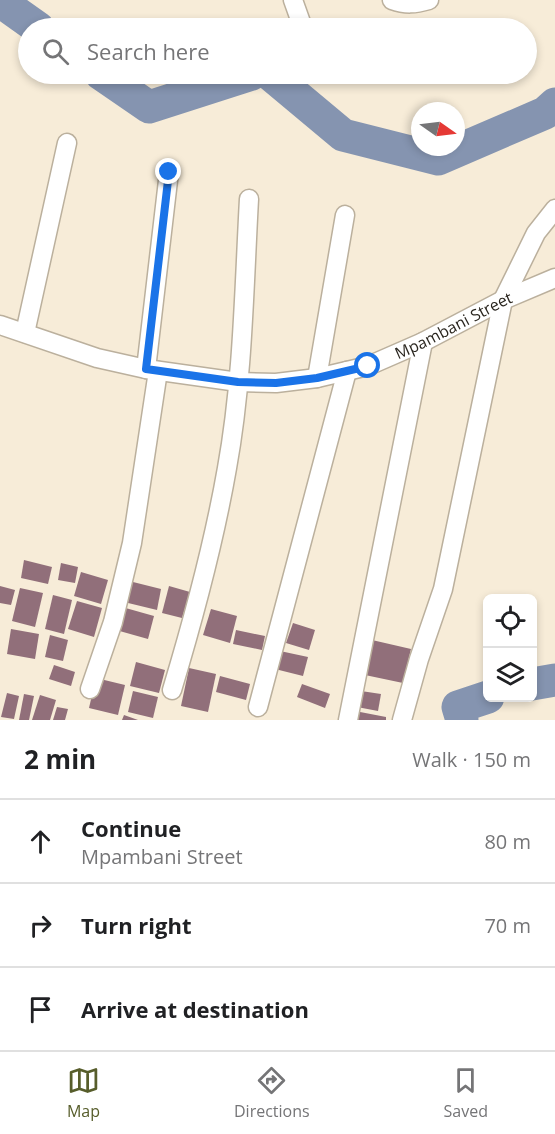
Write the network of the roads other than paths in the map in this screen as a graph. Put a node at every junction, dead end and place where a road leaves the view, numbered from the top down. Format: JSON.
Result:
{"nodes":[{"id":1,"x":293,"y":0,"type":"edge"},
{"id":2,"x":392,"y":0,"type":"edge"},
{"id":3,"x":429,"y":0,"type":"edge"},
{"id":4,"x":299,"y":18,"type":"edge"},
{"id":5,"x":67,"y":143,"type":"dead end"},
{"id":6,"x":169,"y":172,"type":"dead end"},
{"id":7,"x":249,"y":199,"type":"dead end"},
{"id":8,"x":555,"y":209,"type":"edge"},
{"id":9,"x":345,"y":215,"type":"dead end"},
{"id":10,"x":555,"y":278,"type":"edge"},
{"id":11,"x":503,"y":300,"type":"junction"},
{"id":12,"x":0,"y":325,"type":"edge"},
{"id":13,"x":25,"y":333,"type":"junction"},
{"id":14,"x":423,"y":342,"type":"junction"},
{"id":15,"x":152,"y":370,"type":"junction"},
{"id":16,"x":347,"y":371,"type":"junction"},
{"id":17,"x":317,"y":378,"type":"junction"},
{"id":18,"x":238,"y":382,"type":"junction"},
{"id":19,"x":90,"y":689,"type":"dead end"},
{"id":20,"x":172,"y":690,"type":"dead end"},
{"id":21,"x":258,"y":707,"type":"dead end"},
{"id":22,"x":348,"y":720,"type":"edge"},
{"id":23,"x":402,"y":720,"type":"edge"}],
"edges":[{"from":1,"to":4,"type":"street"},
{"from":2,"to":3,"type":"street"},
{"from":5,"to":13,"type":"street"},
{"from":6,"to":15,"type":"street"},
{"from":7,"to":18,"type":"street"},
{"from":8,"to":11,"type":"street"},
{"from":9,"to":17,"type":"street"},
{"from":10,"to":11,"type":"street","name":"Mpambani Street"},
{"from":11,"to":14,"type":"street","name":"Mpambani Street"},
{"from":11,"to":23,"type":"street"},
{"from":12,"to":13,"type":"street","name":"Mpambani Street"},
{"from":13,"to":15,"type":"street","name":"Mpambani Street"},
{"from":14,"to":16,"type":"street","name":"Mpambani Street"},
{"from":14,"to":22,"type":"street"},
{"from":15,"to":18,"type":"street","name":"Mpambani Street"},
{"from":15,"to":19,"type":"street"},
{"from":16,"to":17,"type":"street","name":"Mpambani Street"},
{"from":16,"to":21,"type":"street"},
{"from":17,"to":18,"type":"street","name":"Mpambani Street"},
{"from":18,"to":20,"type":"street"}]}
